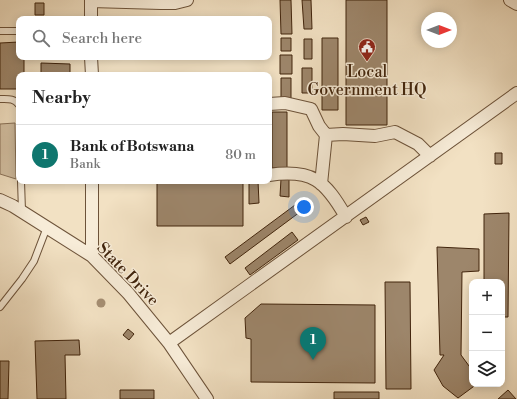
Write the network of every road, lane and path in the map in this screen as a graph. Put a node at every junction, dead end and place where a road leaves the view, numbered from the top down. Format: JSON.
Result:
{"nodes":[{"id":1,"x":91,"y":0,"type":"edge"},
{"id":2,"x":187,"y":0,"type":"edge"},
{"id":3,"x":510,"y":0,"type":"edge"},
{"id":4,"x":517,"y":4,"type":"edge"},
{"id":5,"x":91,"y":16,"type":"edge"},
{"id":6,"x":0,"y":31,"type":"edge"},
{"id":7,"x":16,"y":31,"type":"edge"},
{"id":8,"x":91,"y":60,"type":"edge"},
{"id":9,"x":92,"y":72,"type":"edge"},
{"id":10,"x":517,"y":93,"type":"edge"},
{"id":11,"x":0,"y":99,"type":"edge"},
{"id":12,"x":16,"y":100,"type":"edge"},
{"id":13,"x":272,"y":104,"type":"edge"},
{"id":14,"x":326,"y":135,"type":"junction"},
{"id":15,"x":430,"y":156,"type":"junction"},
{"id":16,"x":272,"y":175,"type":"edge"},
{"id":17,"x":21,"y":184,"type":"edge"},
{"id":18,"x":92,"y":184,"type":"edge"},
{"id":19,"x":321,"y":184,"type":"junction"},
{"id":20,"x":0,"y":200,"type":"edge"},
{"id":21,"x":22,"y":211,"type":"junction"},
{"id":22,"x":346,"y":217,"type":"junction"},
{"id":23,"x":48,"y":227,"type":"junction"},
{"id":24,"x":92,"y":256,"type":"junction"},
{"id":25,"x":0,"y":306,"type":"edge"},
{"id":26,"x":170,"y":343,"type":"junction"},
{"id":27,"x":207,"y":399,"type":"edge"}],
"edges":[{"from":1,"to":2,"type":"street"},
{"from":1,"to":5,"type":"street"},
{"from":3,"to":4,"type":"street"},
{"from":6,"to":7,"type":"lane"},
{"from":8,"to":9,"type":"street"},
{"from":10,"to":15,"type":"street"},
{"from":11,"to":12,"type":"lane"},
{"from":13,"to":14,"type":"street"},
{"from":14,"to":15,"type":"street"},
{"from":14,"to":19,"type":"street"},
{"from":15,"to":22,"type":"street"},
{"from":16,"to":19,"type":"street"},
{"from":17,"to":21,"type":"lane"},
{"from":18,"to":24,"type":"street"},
{"from":19,"to":22,"type":"street"},
{"from":20,"to":21,"type":"street","name":"State Drive"},
{"from":21,"to":23,"type":"street","name":"State Drive"},
{"from":22,"to":26,"type":"street"},
{"from":23,"to":24,"type":"street","name":"State Drive"},
{"from":23,"to":25,"type":"lane"},
{"from":24,"to":26,"type":"street","name":"State Drive"},
{"from":26,"to":27,"type":"street","name":"State Drive"}]}
